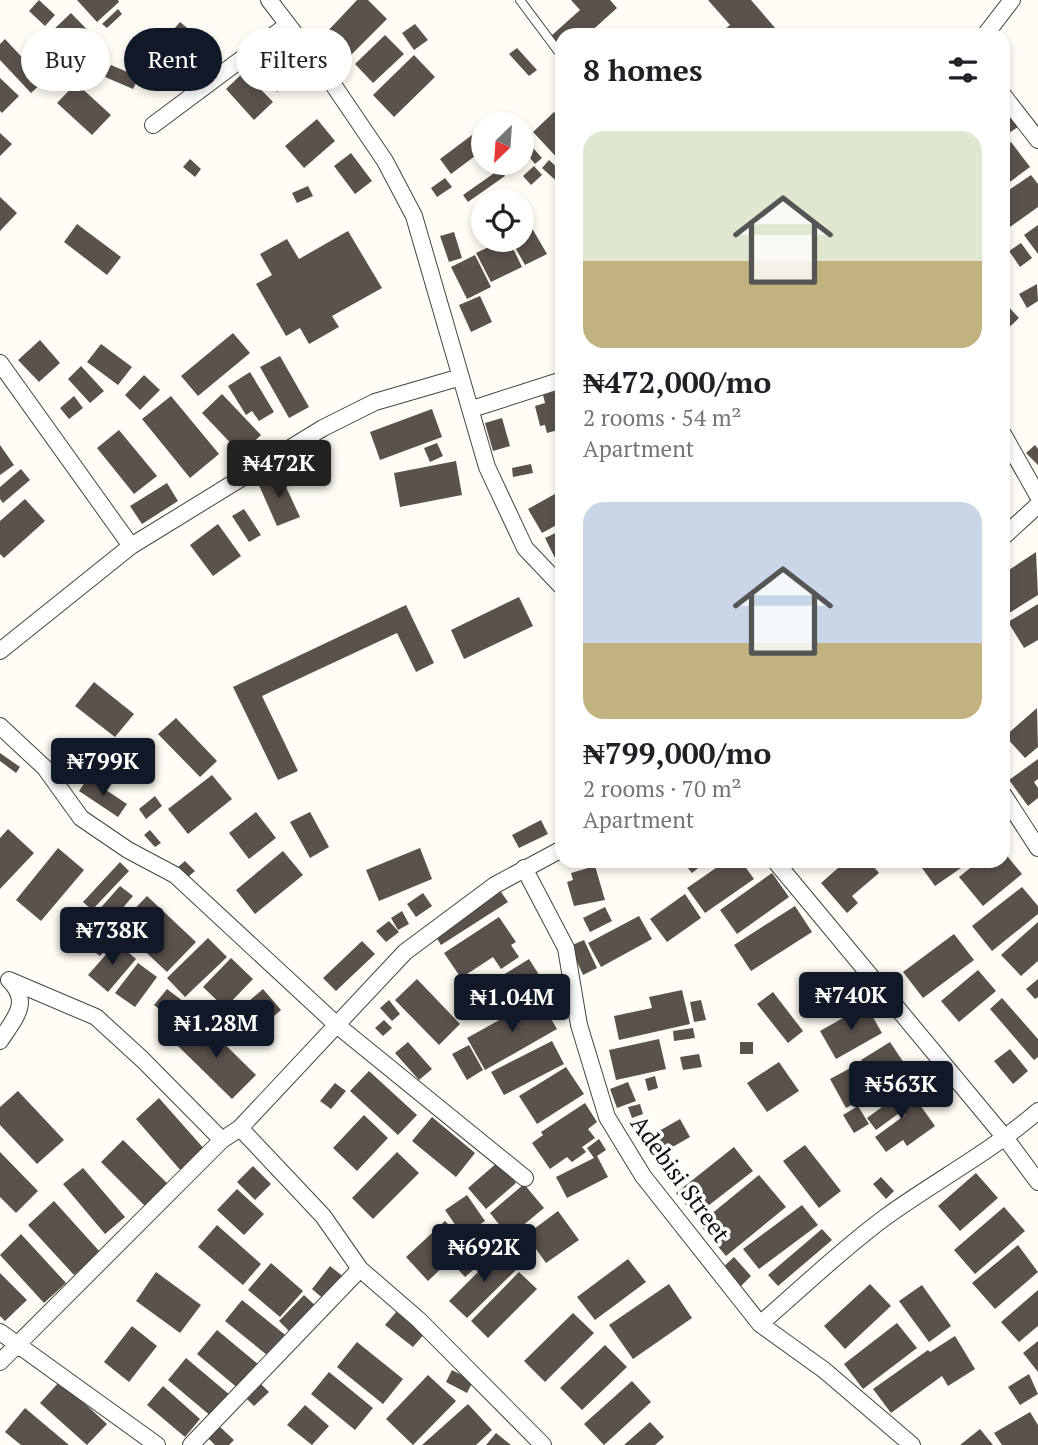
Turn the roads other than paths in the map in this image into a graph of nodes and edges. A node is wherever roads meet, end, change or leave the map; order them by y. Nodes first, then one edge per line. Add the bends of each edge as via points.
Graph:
1 (270, 0) edge
2 (520, 0) edge
3 (1013, 0) edge
4 (286, 26) junction
5 (991, 28) edge
6 (555, 47) edge
7 (1010, 104) edge
8 (153, 125) dead end
9 (1038, 139) edge
10 (1, 367) edge
11 (461, 377) junction
12 (555, 382) edge
13 (472, 409) junction
14 (1010, 446) edge
15 (1038, 496) edge
16 (1038, 505) edge
17 (1010, 531) edge
18 (131, 546) junction
19 (555, 580) edge
20 (0, 651) edge
21 (0, 726) edge
22 (1010, 805) edge
23 (1038, 848) edge
24 (555, 852) edge
25 (524, 868) junction
26 (781, 868) edge
27 (5, 978) edge
28 (338, 1026) junction
29 (0, 1041) edge
30 (1038, 1111) edge
31 (240, 1128) junction
32 (1006, 1139) junction
33 (222, 1140) junction
34 (525, 1178) dead end
35 (1038, 1182) edge
36 (360, 1269) junction
37 (760, 1324) junction
38 (0, 1332) edge
39 (18, 1342) junction
40 (0, 1362) edge
41 (157, 1445) edge
42 (191, 1445) edge
43 (543, 1445) edge
44 (912, 1445) edge

1 - 4 street
2 - 6 lane
3 - 5 street
4 - 8 street
4 - 11 street via 371,140 414,216
7 - 9 street
10 - 18 street
11 - 13 street
11 - 18 street via 375,402 323,428
12 - 13 street
13 - 19 street via 487,467 525,548
14 - 15 street
16 - 17 street
18 - 20 street
21 - 28 street via 45,768 81,818 175,875
22 - 23 street
24 - 25 street
25 - 28 street via 442,921 405,952
25 - 37 street, Adebisi Street via 566,948 579,1025 607,1117 643,1176
26 - 32 street
27 - 29 street via 20,990 21,1002
27 - 33 street via 96,1017
28 - 31 street
28 - 34 street
30 - 32 street
31 - 33 street
31 - 36 street via 323,1216
32 - 35 street
32 - 37 street via 885,1217
33 - 39 street
36 - 42 street
36 - 43 street via 419,1320
37 - 44 street, Adebisi Street via 824,1370
38 - 39 street
39 - 40 street
39 - 41 street

